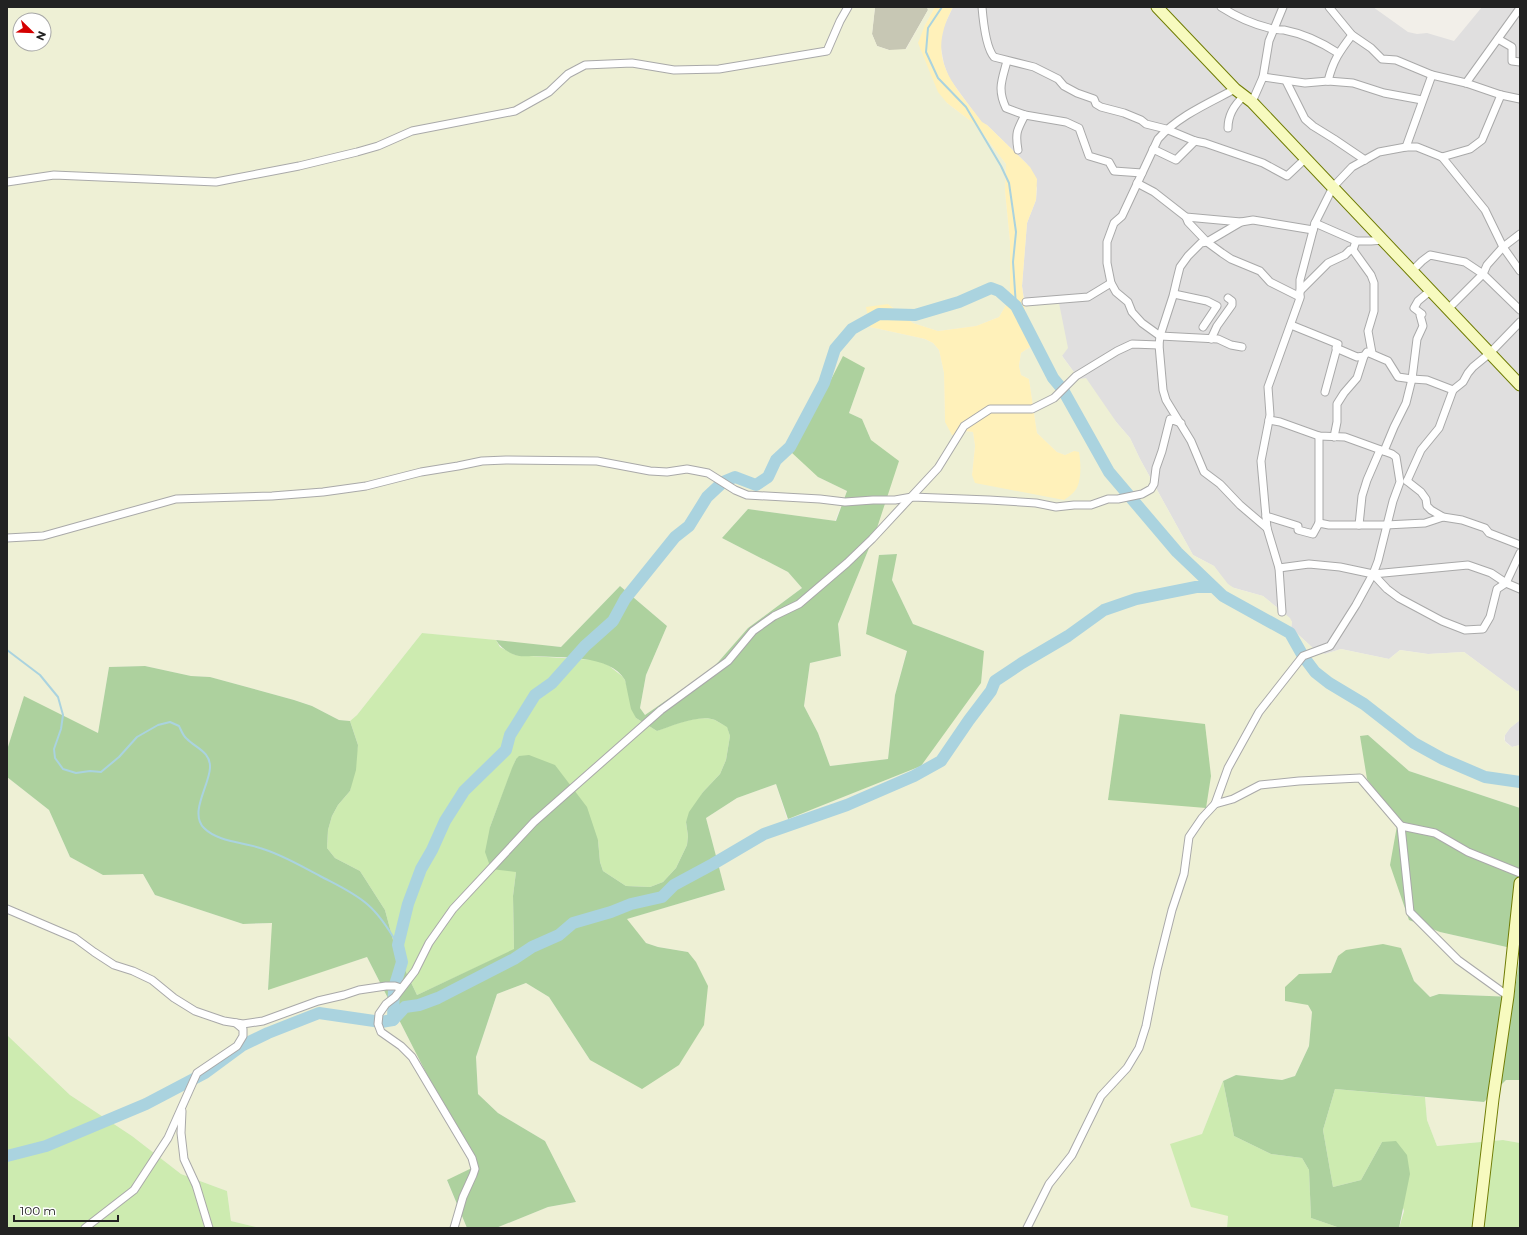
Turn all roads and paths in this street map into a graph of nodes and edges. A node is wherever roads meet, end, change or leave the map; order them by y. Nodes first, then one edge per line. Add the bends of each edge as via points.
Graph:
1 (848, 7) edge
2 (982, 7) edge
3 (1157, 7) edge
4 (1221, 7) edge
5 (1283, 7) edge
6 (1329, 7) edge
7 (1520, 8) edge
8 (1275, 29) junction
9 (1352, 36) junction
10 (1498, 39) junction
11 (1338, 54) junction
12 (1006, 61) junction
13 (1520, 62) edge
14 (1432, 75) junction
15 (1263, 77) junction
16 (1286, 81) junction
17 (1328, 81) junction
18 (1466, 83) junction
19 (1235, 89) junction
20 (1501, 95) junction
21 (1520, 98) edge
22 (1248, 99) junction
23 (1422, 100) junction
24 (1025, 115) junction
25 (1228, 128) dead end
26 (1166, 129) junction
27 (1195, 141) junction
28 (1406, 147) junction
29 (1018, 150) dead end
30 (1153, 150) junction
31 (1442, 157) junction
32 (1305, 160) junction
33 (1364, 160) junction
34 (1142, 173) junction
35 (7, 182) edge
36 (1137, 183) junction
37 (1333, 187) junction
38 (1186, 217) junction
39 (1241, 222) junction
40 (1314, 227) junction
41 (1520, 234) edge
42 (1356, 240) junction
43 (1383, 240) junction
44 (1207, 242) junction
45 (1503, 247) junction
46 (1353, 250) junction
47 (1412, 271) junction
48 (1520, 271) edge
49 (1483, 274) junction
50 (1111, 283) junction
51 (1430, 291) junction
52 (1174, 294) junction
53 (1300, 294) junction
54 (1228, 298) dead end
55 (1026, 302) dead end
56 (1448, 309) junction
57 (1520, 310) edge
58 (1520, 322) edge
59 (1291, 325) junction
60 (1203, 327) dead end
61 (1160, 336) junction
62 (1210, 339) junction
63 (1159, 345) junction
64 (1242, 347) dead end
65 (1336, 348) junction
66 (1368, 354) junction
67 (1490, 354) junction
68 (1412, 380) junction
69 (1520, 385) edge
70 (1453, 390) junction
71 (1325, 392) dead end
72 (1269, 420) junction
73 (1181, 423) junction
74 (1318, 436) junction
75 (1334, 437) junction
76 (1382, 450) junction
77 (1404, 482) junction
78 (912, 497) junction
79 (1266, 516) junction
80 (1443, 517) junction
81 (1319, 523) junction
82 (1359, 525) junction
83 (1386, 525) junction
84 (1267, 528) junction
85 (7, 538) edge
86 (1520, 545) edge
87 (1520, 553) edge
88 (1279, 568) junction
89 (1373, 574) junction
90 (1506, 583) junction
91 (1520, 589) edge
92 (1282, 612) dead end
93 (1215, 804) junction
94 (1401, 826) junction
95 (1520, 873) edge
96 (1520, 883) edge
97 (7, 909) edge
98 (401, 988) junction
99 (1508, 996) junction
100 (236, 1023) junction
101 (182, 1108) junction
102 (85, 1228) edge
103 (209, 1228) edge
104 (454, 1228) edge
105 (1027, 1228) edge
106 (1478, 1228) edge

1 - 35 street via 827,51 719,69 674,70 632,63 585,66 568,74 549,92 515,111 412,131 378,146 299,166 216,182 54,175
2 - 12 street via 991,54
3 - 19 street
4 - 8 street
5 - 8 street
6 - 9 street
7 - 10 street
8 - 11 street via 1313,38
8 - 15 street via 1269,41
9 - 11 street
9 - 14 street via 1371,48 1382,59 1396,60
10 - 13 street via 1512,47 1512,61
10 - 18 street
11 - 17 street
12 - 24 street via 1001,97 1006,108
12 - 26 street via 1034,67 1058,79 1064,86 1077,93 1094,99 1101,107
14 - 18 street
14 - 23 street
15 - 16 street
15 - 22 street
16 - 17 street
16 - 33 street via 1305,118
17 - 23 street via 1353,83 1384,93
18 - 20 street
19 - 22 street
19 - 26 street
20 - 21 street
20 - 31 street via 1482,140 1470,149
22 - 25 street via 1237,102 1228,121
22 - 32 street
23 - 28 street
24 - 29 street via 1018,128
24 - 34 street via 1066,122 1078,128 1089,156 1109,162 1114,171
26 - 27 street
26 - 30 street
27 - 30 street via 1176,160
27 - 32 street via 1263,163 1287,176
28 - 31 street via 1417,147
28 - 33 street via 1379,152
30 - 34 street
31 - 45 street via 1486,210
32 - 37 street
33 - 37 street
34 - 36 street
36 - 38 street via 1154,192
36 - 50 street via 1107,242 1107,264
37 - 40 street
37 - 43 street
38 - 39 street
38 - 44 street
39 - 40 street via 1253,220
39 - 44 street
40 - 42 street
40 - 53 street via 1300,280
41 - 45 street
42 - 43 street
42 - 46 street
43 - 47 street
44 - 52 street via 1201,243 1180,267
44 - 53 street via 1231,258 1260,271 1270,282
45 - 48 street
45 - 49 street via 1487,265
46 - 53 street via 1328,262
46 - 66 street via 1371,275 1374,284 1374,311 1368,331
47 - 49 street via 1430,255 1465,262
47 - 51 street
49 - 56 street
49 - 57 street
50 - 55 street via 1088,297
50 - 61 street via 1142,323
51 - 56 street
51 - 68 street via 1414,308 1422,314 1420,315 1423,326 1417,339
52 - 60 street via 1207,301 1216,306
52 - 61 street
53 - 59 street
54 - 62 street via 1232,305
56 - 67 street
58 - 67 street
59 - 65 street via 1338,344
59 - 72 street via 1268,387
61 - 62 street
61 - 63 street
62 - 64 street
63 - 73 street via 1163,390 1166,400
63 - 78 street via 1132,344 1117,351 1076,376 1054,398 1032,409 990,409 964,426 938,468
65 - 66 street via 1357,357
65 - 71 street
66 - 68 street via 1388,361 1398,377
66 - 75 street via 1357,378 1337,404
67 - 69 street
67 - 70 street via 1473,367 1463,382
68 - 70 street via 1427,380
68 - 76 street via 1406,403
70 - 77 street via 1439,428 1421,450
72 - 74 street
72 - 79 street via 1261,461
73 - 78 street via 1170,419 1154,484 1142,494 1108,499 1091,505 1056,507 1036,503
73 - 84 street via 1204,472
74 - 75 street
74 - 81 street
75 - 76 street via 1345,437
76 - 77 street via 1396,457
76 - 82 street via 1362,496
77 - 80 street via 1421,492 1427,506
77 - 83 street via 1393,501
78 - 85 street via 845,502 746,495 708,473 687,469 650,471 597,461 482,461 421,472 366,486 323,492 176,499 43,536
78 - 98 street via 841,568 799,604 774,616 753,631 728,661 661,710 534,822 453,909 429,943 415,971
79 - 81 street via 1298,526 1298,530 1313,534
79 - 84 street
80 - 83 street via 1424,523
80 - 86 street via 1485,528 1489,533
81 - 82 street
82 - 83 street
83 - 89 street
84 - 88 street
87 - 90 street
88 - 89 street via 1309,564
88 - 92 street
89 - 90 street via 1468,565 1491,573
89 - 90 street via 1399,598 1465,630 1483,628 1490,616 1498,589
89 - 93 street via 1330,646 1303,656 1259,712 1228,768
90 - 91 street
93 - 94 street via 1233,799 1260,785 1360,778
93 - 105 street via 1189,837 1184,874 1172,910 1139,1048 1126,1068 1101,1096 1072,1155 1049,1184
94 - 95 street via 1435,833 1468,852
94 - 99 street via 1410,912 1458,960
96 - 99 street
97 - 100 street via 75,938 114,965 152,980 195,1011
98 - 100 street via 386,986 359,990 318,1001 263,1021
98 - 104 street via 378,1014 381,1032 412,1057 472,1158 475,1169
99 - 106 street
100 - 101 street via 243,1029 243,1036 236,1046 197,1073
101 - 102 street via 168,1138 134,1190
101 - 103 street via 184,1158 196,1185

